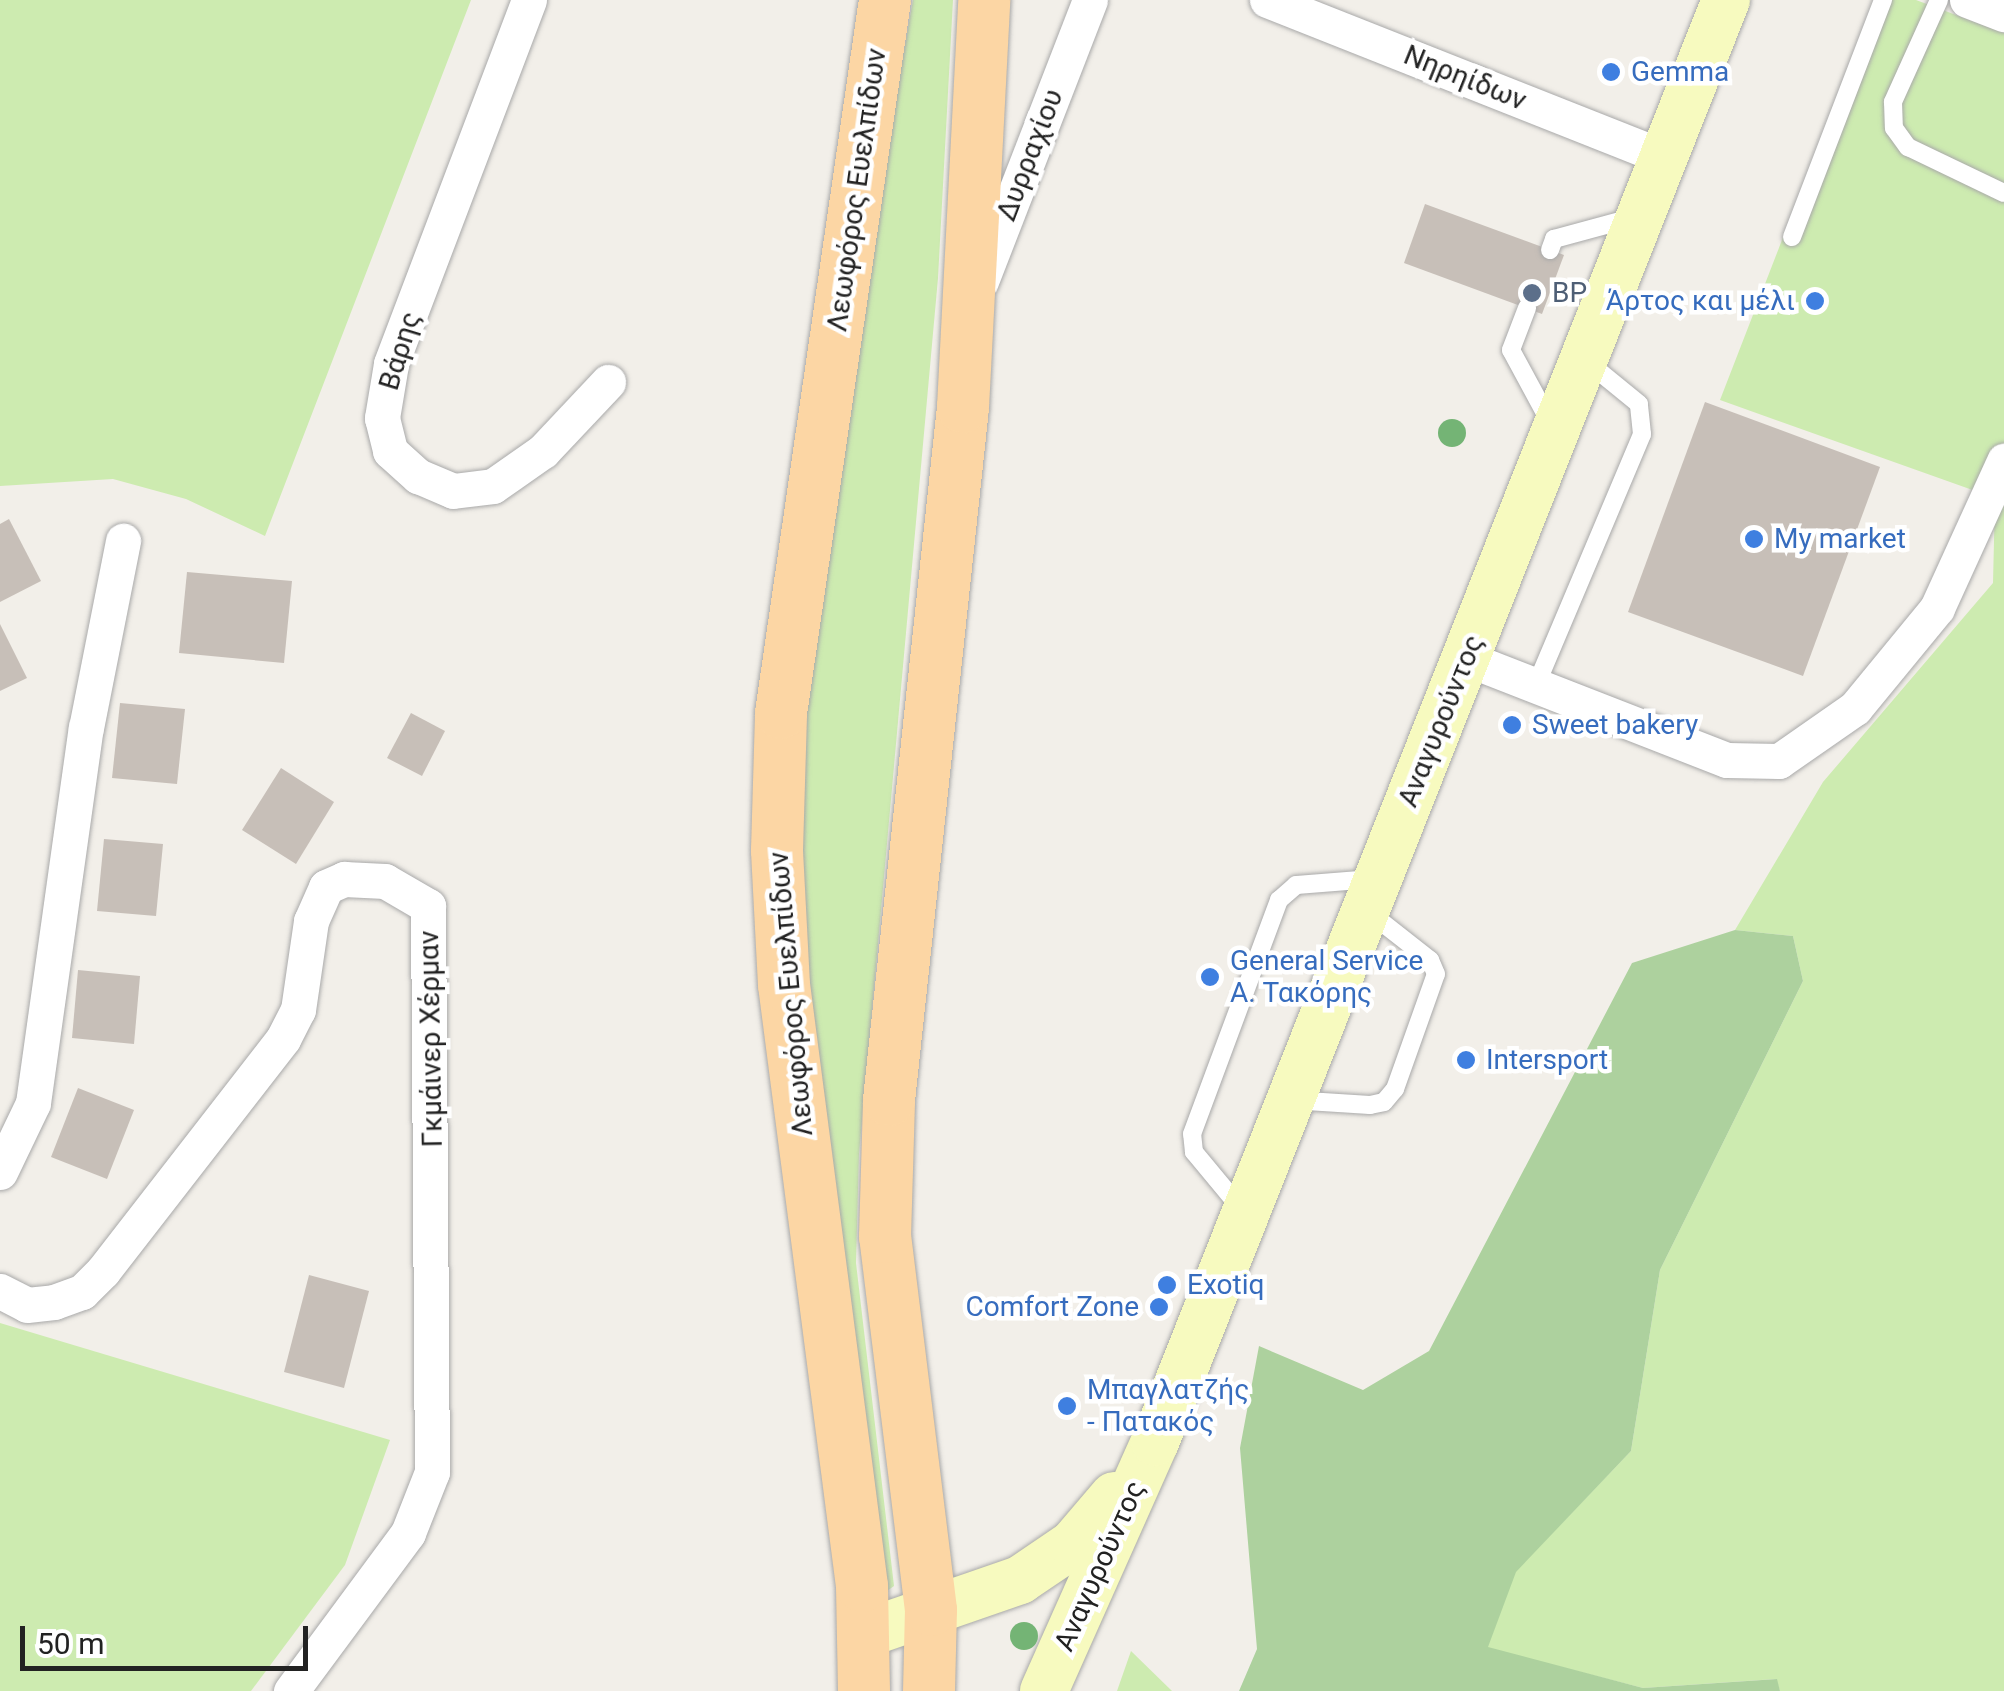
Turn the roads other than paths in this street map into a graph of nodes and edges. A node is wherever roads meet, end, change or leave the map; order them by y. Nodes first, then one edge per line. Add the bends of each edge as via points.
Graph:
1 (529, 0) edge
2 (885, 0) edge
3 (984, 0) edge
4 (1090, 0) edge
5 (1267, 0) edge
6 (1726, 0) edge
7 (1883, 0) edge
8 (1939, 0) edge
9 (1968, 0) edge
10 (2004, 14) edge
11 (1664, 157) junction
12 (2004, 193) edge
13 (1640, 216) junction
14 (1792, 237) dead end
15 (1550, 250) dead end
16 (1527, 308) dead end
17 (970, 310) junction
18 (1584, 359) junction
19 (608, 382) dead end
20 (1555, 431) junction
21 (2004, 461) edge
22 (122, 541) dead end
23 (1466, 658) junction
24 (1537, 682) junction
25 (1372, 894) junction
26 (1291, 1100) junction
27 (0, 1172) edge
28 (1246, 1213) junction
29 (0, 1291) edge
30 (1155, 1442) junction
31 (930, 1610) junction
32 (867, 1632) junction
33 (290, 1691) edge
34 (864, 1691) edge
35 (929, 1691) edge
36 (1044, 1691) edge

1 - 19 street, Βάρης via 392,364 382,418 390,451 418,476 453,491 493,486 543,452
2 - 32 main road, Λεωφόρος Ευελπίδων via 782,713 777,850 784,985
3 - 17 main road
4 - 17 street, Δυρραχίου
5 - 11 street, Νηρηίδων
6 - 11 main road, Αναγυρούντος
7 - 14 lane
8 - 12 lane via 1894,102 1894,128 1908,147
9 - 10 street
11 - 13 main road, Αναγυρούντος
13 - 15 lane via 1554,239
13 - 18 main road, Αναγυρούντος
16 - 20 lane via 1511,350
17 - 31 main road via 888,1139 886,1237
18 - 20 main road, Αναγυρούντος
18 - 24 lane via 1639,404 1642,434
20 - 23 main road, Αναγυρούντος
21 - 24 street via 1937,608 1854,708 1779,761 1726,760
22 - 27 street via 86,728 33,1103
23 - 24 street
23 - 25 main road, Αναγυρούντος
25 - 26 main road, Αναγυρούντος
25 - 26 lane via 1436,974 1395,1089 1384,1102 1370,1105
25 - 28 lane via 1312,882 1280,900 1192,1134 1194,1152
26 - 28 main road, Αναγυρούντος
28 - 30 main road, Αναγυρούντος
29 - 33 street, Γκμάινερ Χέρμαν via 27,1305 54,1302 82,1292 103,1271 283,1039 298,1010 310,921 326,887 344,879 385,881 428,906 432,1472 408,1532
30 - 31 main road, Αναγυρούντος via 1095,1522 1047,1564
30 - 36 main road, Αναγυρούντος
31 - 32 main road, Αναγυρούντος
31 - 35 main road
32 - 34 main road, Λεωφόρος Ευελπίδων

